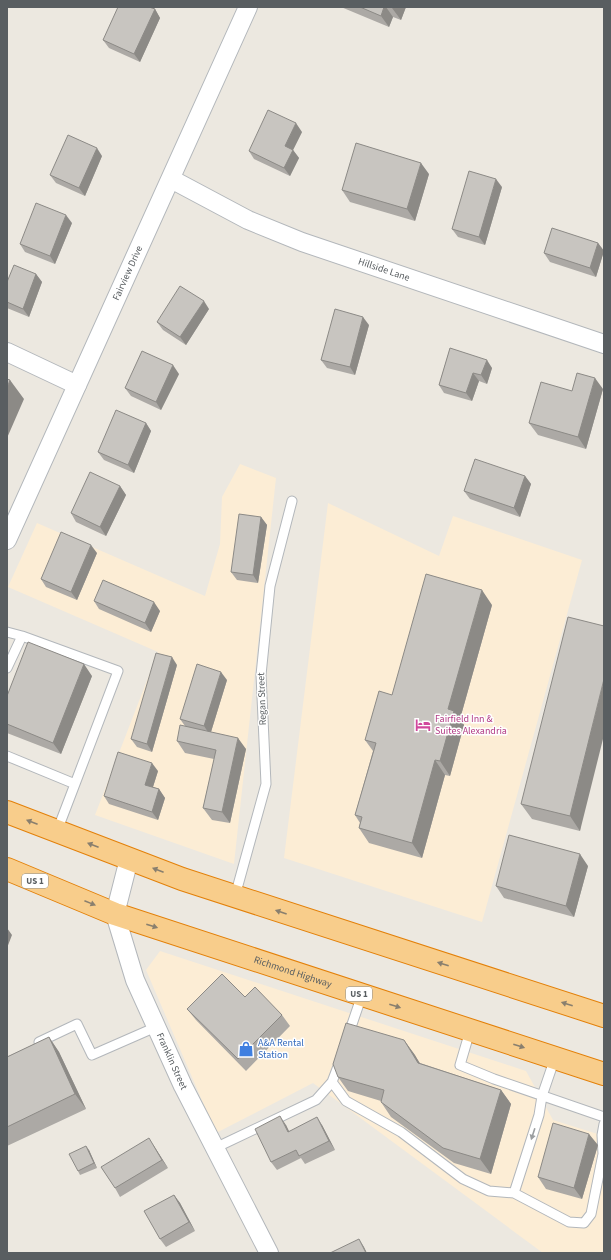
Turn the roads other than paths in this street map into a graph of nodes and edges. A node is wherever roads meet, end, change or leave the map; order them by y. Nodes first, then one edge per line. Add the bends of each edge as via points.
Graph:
1 (248, 7) edge
2 (171, 180) junction
3 (604, 344) edge
4 (7, 352) edge
5 (77, 385) junction
6 (292, 501) dead end
7 (7, 540) edge
8 (7, 632) edge
9 (22, 636) junction
10 (7, 668) edge
11 (7, 756) edge
12 (75, 784) junction
13 (7, 812) edge
14 (57, 832) junction
15 (129, 859) junction
16 (7, 869) edge
17 (235, 896) junction
18 (115, 914) junction
19 (362, 995) junction
20 (604, 1016) edge
21 (156, 1027) junction
22 (470, 1030) junction
23 (28, 1048) edge
24 (555, 1058) junction
25 (604, 1074) edge
26 (332, 1082) junction
27 (542, 1096) junction
28 (604, 1117) edge
29 (604, 1124) edge
30 (215, 1148) junction
31 (514, 1194) junction
32 (269, 1253) edge

1 - 2 street, Fairview Drive
2 - 3 street, Hillside Lane via 248,220 302,242
2 - 5 street, Fairview Drive
4 - 5 street
5 - 7 street, Fairview Drive
6 - 17 lane, Regan Street via 270,586 261,675 266,784
8 - 9 lane
9 - 10 lane
9 - 12 lane via 118,671
11 - 12 lane
12 - 14 lane
14 -> 13 highway
15 -> 14 highway
17 -> 15 highway
15 - 18 street
16 -> 18 highway, Richmond Highway / US 1
20 -> 17 highway
18 -> 19 highway, Richmond Highway / US 1
18 - 21 street, Franklin Street via 135,980
19 -> 22 highway, Richmond Highway / US 1
19 - 26 lane
21 - 23 lane via 92,1055 77,1024
21 - 30 street, Franklin Street
22 -> 24 highway, Richmond Highway / US 1
22 - 27 lane via 460,1065
24 - 25 highway, Richmond Highway / US 1
24 - 27 lane
26 - 30 lane via 316,1100
26 - 31 lane via 346,1101 400,1132 463,1178 489,1191
27 - 28 lane
27 -> 31 lane via 539,1115
29 - 31 lane via 603,1154 591,1214 584,1223 569,1222
30 - 32 street, Franklin Street

